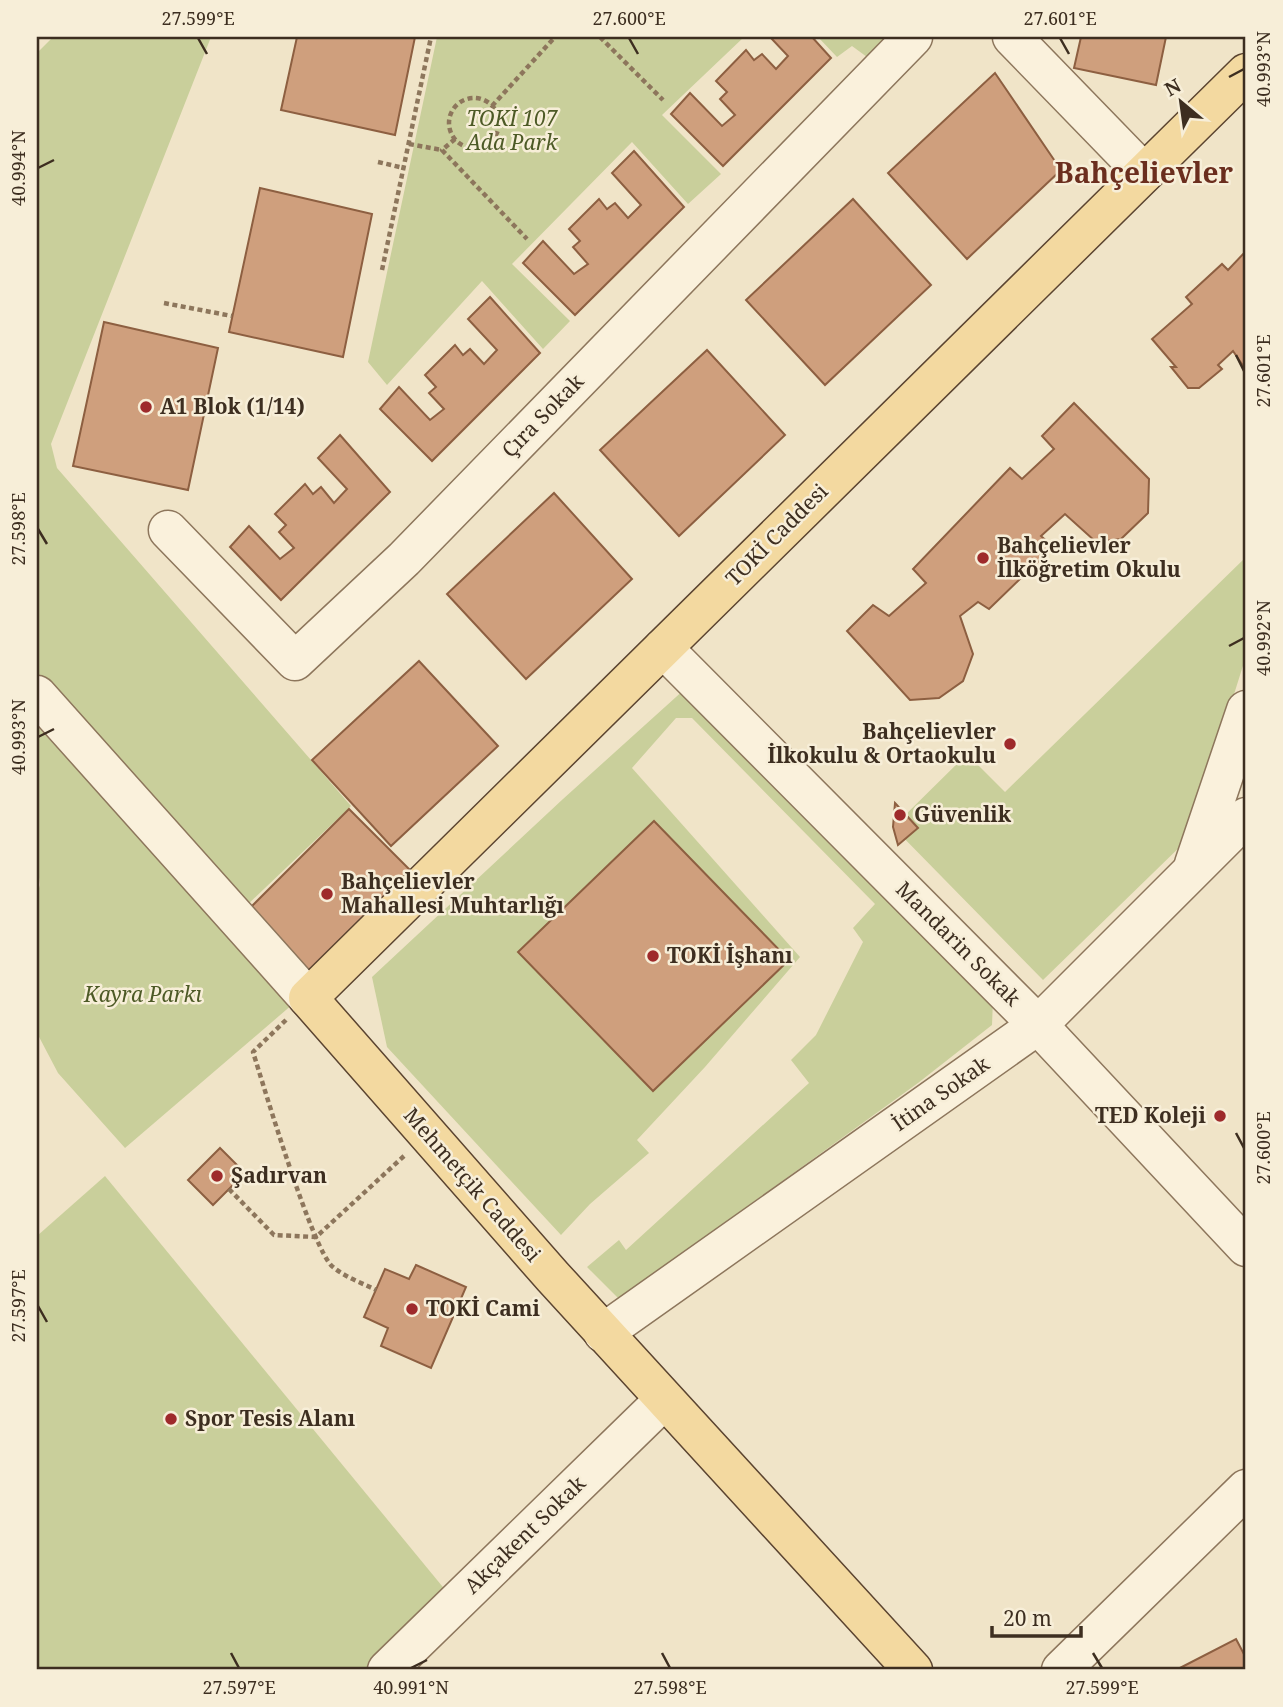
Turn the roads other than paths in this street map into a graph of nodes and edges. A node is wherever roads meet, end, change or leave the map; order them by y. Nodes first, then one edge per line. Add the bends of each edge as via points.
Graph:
1 (913, 37) edge
2 (1015, 38) edge
3 (1246, 73) edge
4 (1144, 173) junction
5 (168, 530) dead end
6 (663, 648) junction
7 (37, 695) edge
8 (1246, 710) edge
9 (1246, 817) edge
10 (1191, 872) junction
11 (308, 998) junction
12 (1038, 1025) junction
13 (1246, 1247) edge
14 (603, 1333) junction
15 (664, 1399) junction
16 (1246, 1489) edge
17 (387, 1670) edge
18 (913, 1670) edge
19 (1061, 1670) edge

1 - 5 street, Çıra Sokak via 404,559 295,661
2 - 4 street
3 - 4 main road, TOKİ Caddesi
4 - 6 main road, TOKİ Caddesi
6 - 11 main road, TOKİ Caddesi
6 - 12 street, Mandarin Sokak
7 - 11 street, Mehmetçik Caddesi
8 - 10 street
9 - 10 street, İtina Sokak
10 - 12 street, İtina Sokak
11 - 14 main road, Mehmetçik Caddesi
12 - 13 street, Mandarin Sokak
12 - 14 street, İtina Sokak
14 - 15 main road, Mehmetçik Caddesi
15 - 17 street, Akçakent Sokak
15 - 18 main road, Mehmetçik Caddesi
16 - 19 street

